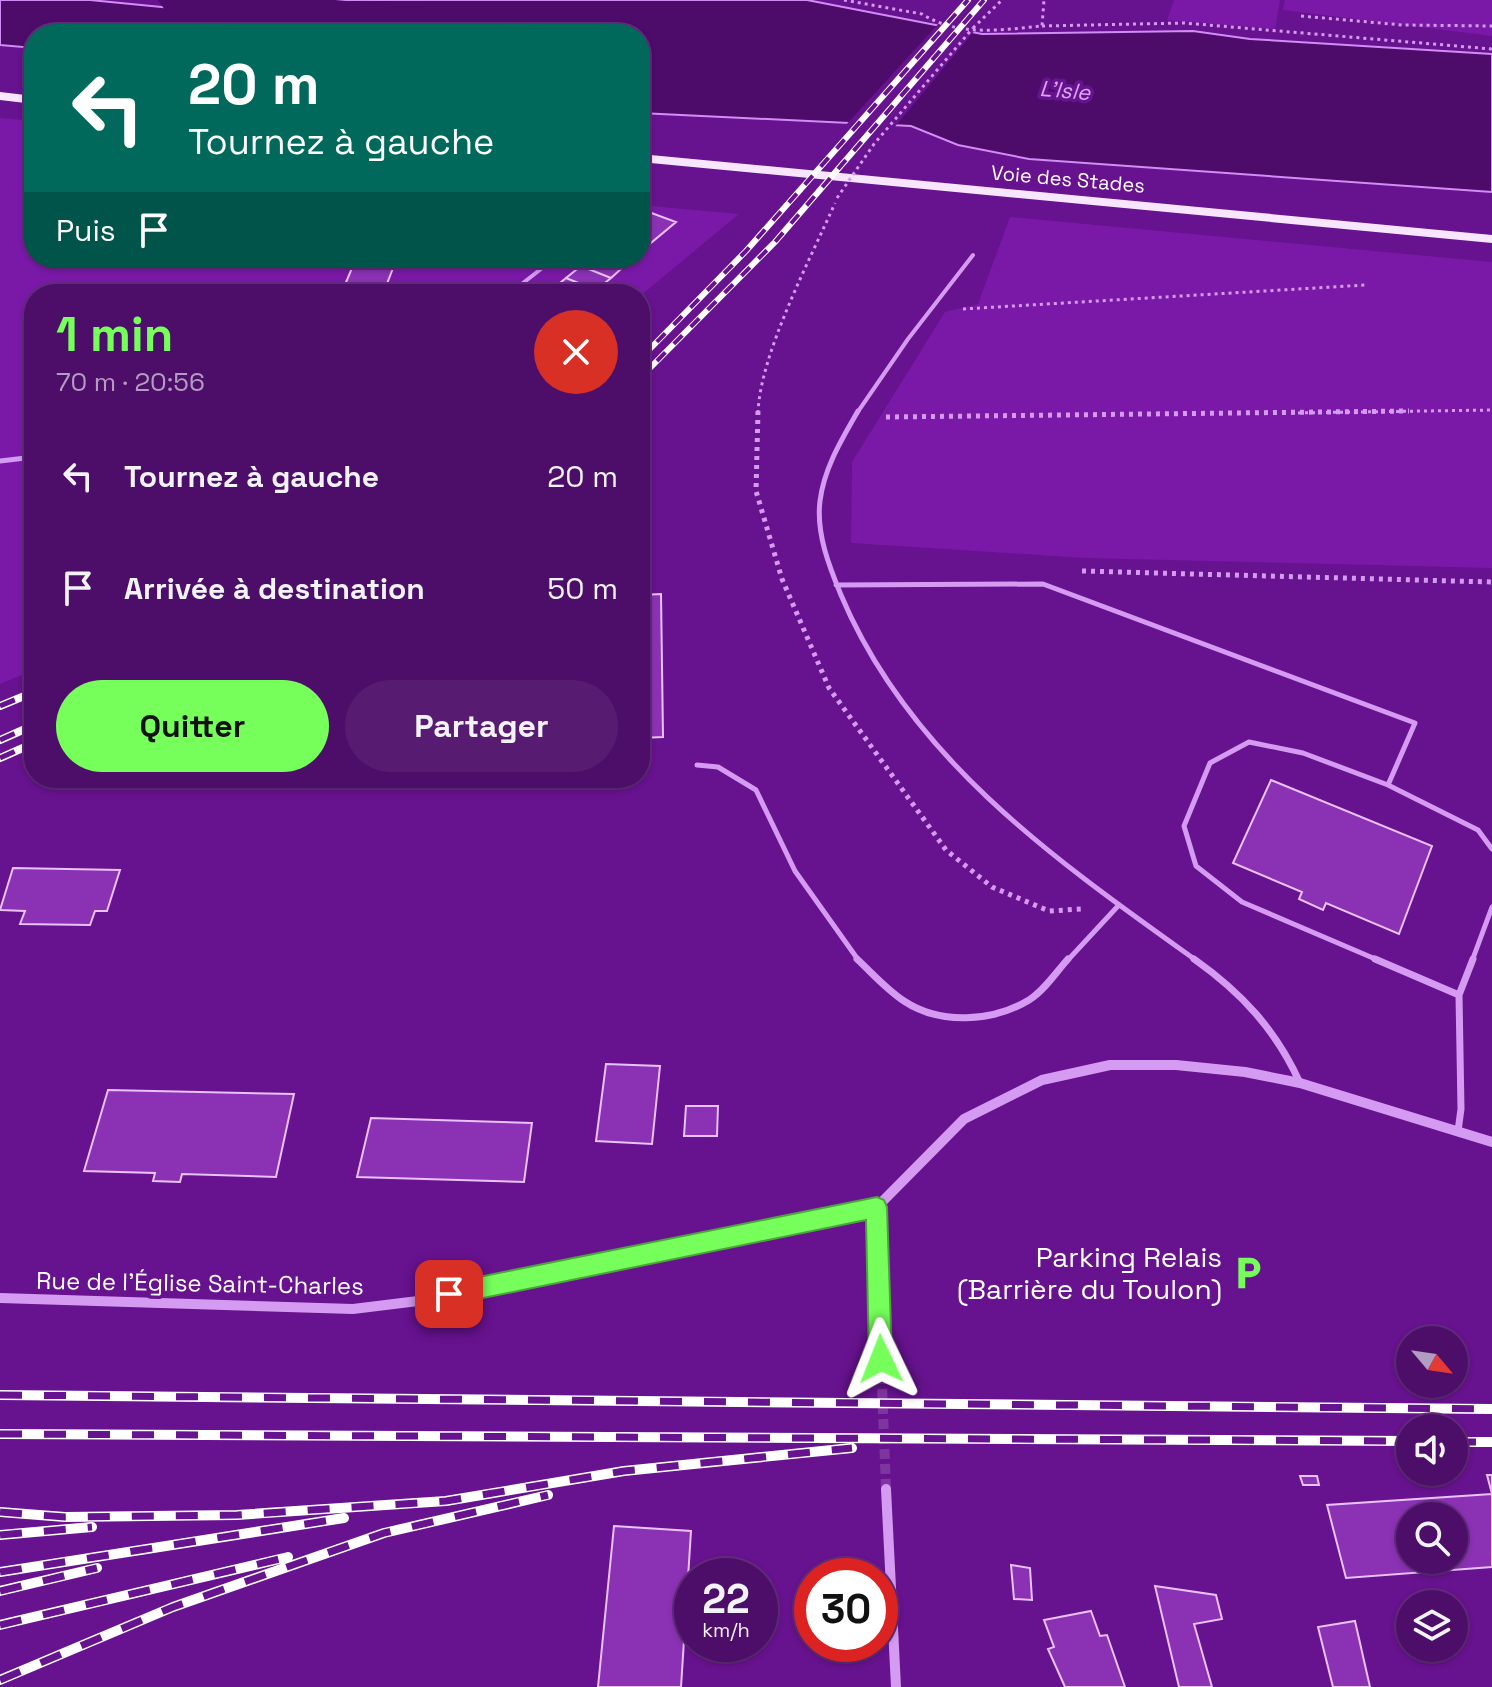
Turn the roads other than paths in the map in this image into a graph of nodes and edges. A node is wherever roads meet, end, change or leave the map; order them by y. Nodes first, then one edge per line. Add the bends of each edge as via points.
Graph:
1 (0, 96) edge
2 (24, 99) edge
3 (650, 159) edge
4 (1492, 239) edge
5 (973, 255) dead end
6 (542, 268) edge
7 (522, 284) edge
8 (24, 458) edge
9 (0, 461) edge
10 (836, 585) junction
11 (697, 765) dead end
12 (1388, 785) junction
13 (1492, 849) edge
14 (1118, 906) junction
15 (1492, 907) edge
16 (1459, 995) junction
17 (1300, 1083) junction
18 (1458, 1131) junction
19 (1492, 1142) edge
20 (877, 1207) junction
21 (0, 1298) edge
22 (881, 1359) tunnel mouth
23 (886, 1489) tunnel mouth
24 (896, 1687) edge

1 - 2 main road
3 - 4 main road, Voie des Stades
5 - 10 lane via 927,312 832,459 820,499 822,544
6 - 7 lane
8 - 9 lane
10 - 12 lane via 1043,584 1415,723
10 - 14 lane via 877,671 941,750 1028,837
11 - 14 lane via 718,767 756,790 795,871 856,958 904,1001 929,1013 989,1016 1031,999
12 - 13 lane via 1478,830
12 - 16 lane via 1303,753 1249,742 1210,763 1184,826 1196,866 1242,902
14 - 17 lane via 1182,947 1261,1016
15 - 16 lane
16 - 18 lane
17 - 18 street
17 - 20 street via 1176,1065 1110,1065 1042,1080 964,1119
18 - 19 street
20 - 21 street, Rue de l'Église Saint-Charles via 418,1301 353,1309
20 - 22 street
23 - 24 street

